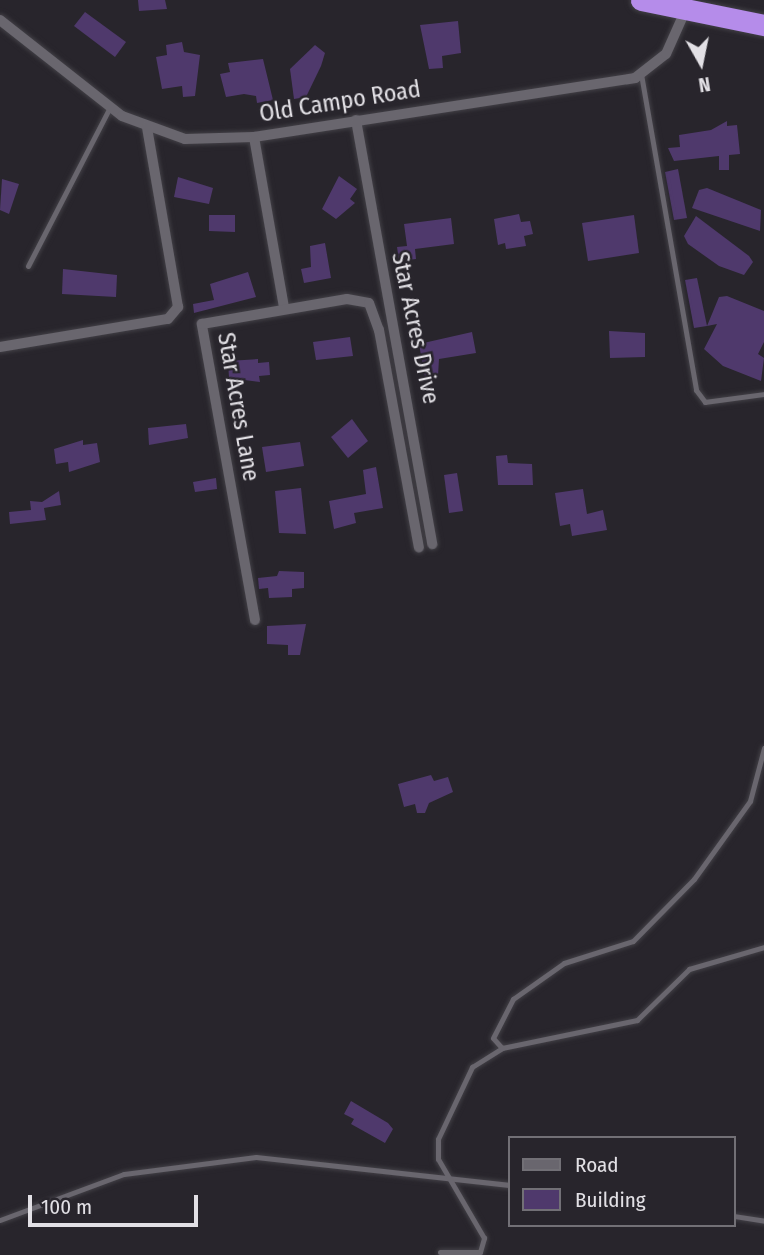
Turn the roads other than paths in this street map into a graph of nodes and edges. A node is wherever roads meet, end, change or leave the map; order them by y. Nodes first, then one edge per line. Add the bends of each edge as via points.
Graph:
1 (641, 0) edge
2 (686, 9) junction
3 (0, 20) edge
4 (764, 25) edge
5 (641, 73) junction
6 (110, 107) junction
7 (356, 120) junction
8 (147, 128) junction
9 (254, 137) junction
10 (28, 266) dead end
11 (284, 308) junction
12 (0, 348) edge
13 (764, 394) edge
14 (432, 544) dead end
15 (419, 547) dead end
16 (255, 620) dead end
17 (764, 748) edge
18 (764, 947) edge
19 (502, 1048) junction
20 (449, 1182) junction
21 (508, 1185) edge
22 (736, 1216) edge
23 (0, 1220) edge
24 (764, 1221) edge
25 (440, 1252) dead end

1 - 2 highway
2 - 4 highway
2 - 5 street via 666,54
3 - 6 street, Old Campo Road
5 - 7 street, Old Campo Road
5 - 13 lane via 696,390 705,402
6 - 8 street, Old Campo Road
6 - 10 lane
7 - 9 street, Old Campo Road
7 - 14 street, Star Acres Drive
8 - 9 street, Old Campo Road via 185,139
8 - 12 street via 178,307 168,319
9 - 11 street
11 - 15 street, Star Acres Lane via 362,299 376,314
11 - 16 street, Star Acres Lane via 202,324
17 - 19 lane via 750,802 695,879 632,941 564,962 513,999 494,1038
18 - 19 lane via 689,969 637,1020
19 - 20 lane via 472,1067 438,1139 438,1159
20 - 21 lane
20 - 23 lane via 256,1157 200,1161 124,1174
20 - 25 lane via 484,1238 480,1252
22 - 24 lane

